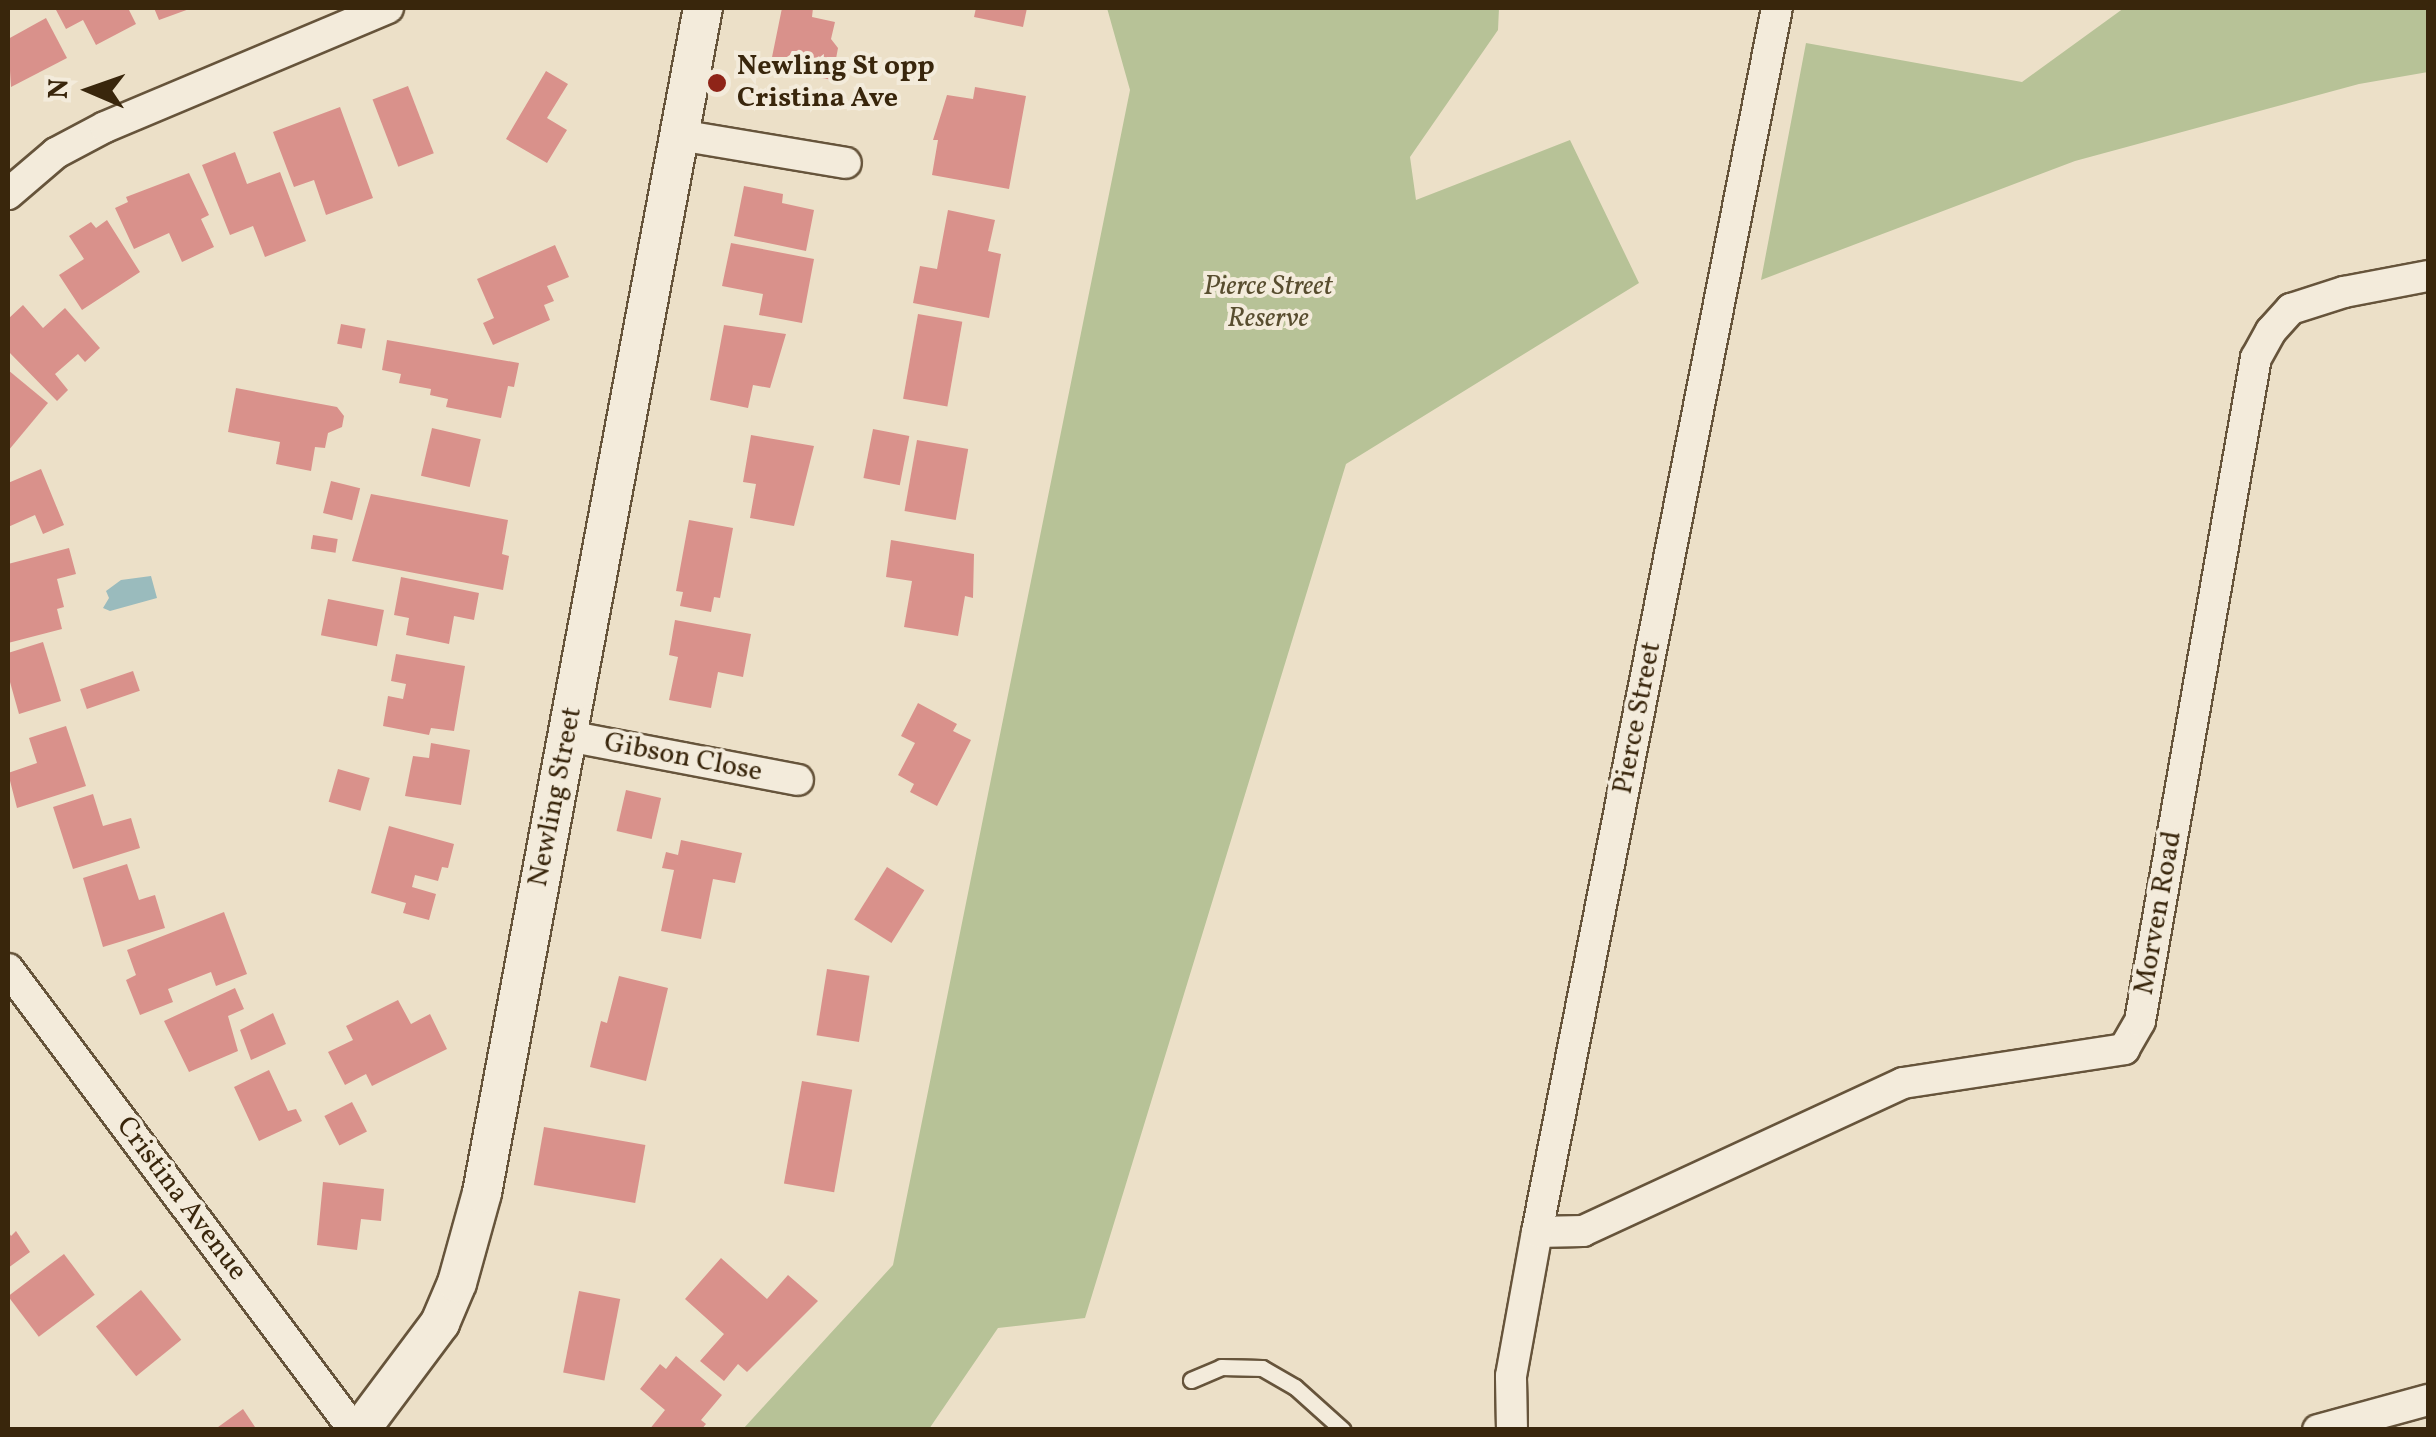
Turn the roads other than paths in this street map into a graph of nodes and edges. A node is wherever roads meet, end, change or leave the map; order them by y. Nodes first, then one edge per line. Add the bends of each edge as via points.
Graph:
1 (388, 8) edge
2 (704, 8) edge
3 (1777, 8) edge
4 (679, 135) junction
5 (846, 164) dead end
6 (8, 194) edge
7 (2428, 276) edge
8 (568, 736) junction
9 (798, 780) dead end
10 (8, 969) edge
11 (1537, 1232) junction
12 (1191, 1380) dead end
13 (2428, 1400) edge
14 (357, 1430) edge
15 (1343, 1430) edge
16 (1512, 1430) edge
17 (2318, 1430) edge

1 - 6 street via 106,127 56,153
2 - 4 street, Newling Street
3 - 11 street, Pierce Street
4 - 5 street
4 - 8 street, Newling Street
7 - 11 street, Morven Road via 2291,309 2256,358 2140,1020 2124,1048 1904,1083 1583,1231
8 - 9 street, Gibson Close
8 - 14 street, Newling Street via 470,1239 440,1324
10 - 14 street, Cristina Avenue
11 - 16 street, Pierce Street via 1511,1376
12 - 15 lane via 1221,1367 1262,1368
13 - 17 street

